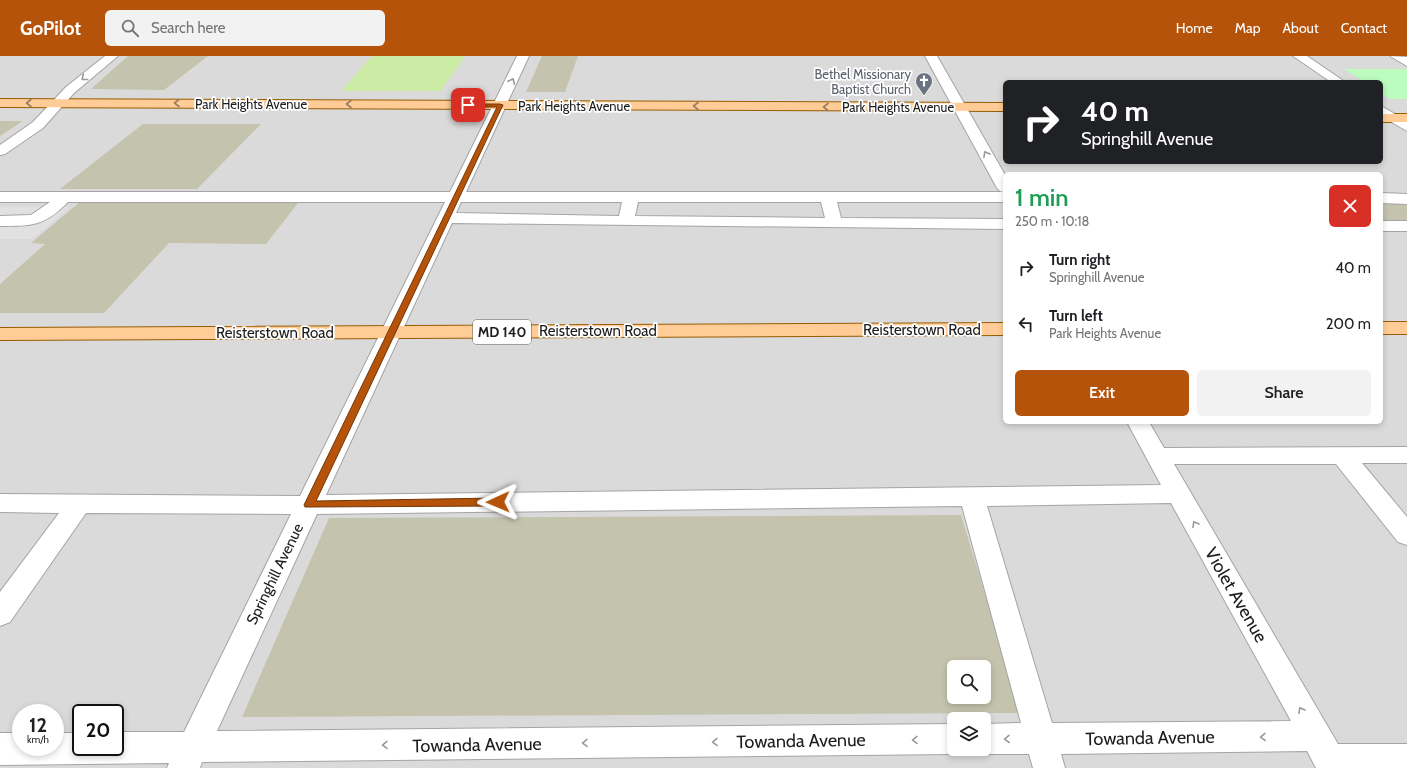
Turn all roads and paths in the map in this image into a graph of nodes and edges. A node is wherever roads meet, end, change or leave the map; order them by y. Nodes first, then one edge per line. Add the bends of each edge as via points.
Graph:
1 (112, 56) edge
2 (523, 56) edge
3 (931, 56) edge
4 (1299, 56) edge
5 (1396, 56) edge
6 (1407, 62) edge
7 (1336, 80) edge
8 (0, 102) edge
9 (1003, 107) edge
10 (54, 108) junction
11 (1383, 109) edge
12 (1407, 109) edge
13 (498, 110) junction
14 (0, 112) edge
15 (963, 112) junction
16 (1003, 117) edge
17 (1387, 118) edge
18 (1407, 118) edge
19 (1407, 127) edge
20 (0, 152) edge
21 (1003, 184) edge
22 (457, 196) junction
23 (0, 197) edge
24 (631, 197) junction
25 (828, 197) junction
26 (1003, 197) edge
27 (64, 198) junction
28 (1383, 198) edge
29 (1407, 198) edge
30 (446, 218) junction
31 (0, 221) edge
32 (626, 221) junction
33 (834, 223) junction
34 (1003, 224) edge
35 (1383, 226) edge
36 (1407, 226) edge
37 (1003, 330) edge
38 (392, 332) junction
39 (0, 334) edge
40 (1139, 424) edge
41 (1342, 455) junction
42 (1407, 455) edge
43 (1158, 456) junction
44 (1178, 494) junction
45 (972, 496) junction
46 (0, 503) edge
47 (80, 503) junction
48 (309, 505) junction
49 (1407, 535) edge
50 (0, 614) edge
51 (991, 739) edge
52 (1040, 739) junction
53 (947, 740) edge
54 (0, 749) edge
55 (1327, 755) edge
56 (187, 758) edge
57 (1407, 760) edge
58 (1049, 768) edge

1 -> 10 street via 70,90
13 -> 2 street, Springhill Avenue
3 - 15 street
4 - 7 street
5 - 6 street
10 -> 8 main road, Park Heights Avenue
9 - 15 main road, Park Heights Avenue
10 - 13 main road, Park Heights Avenue
10 - 14 main road, Park Heights Avenue
10 - 20 street via 38,125
11 - 12 main road
13 - 15 main road, Park Heights Avenue
13 - 22 street, Springhill Avenue
15 - 16 main road, Park Heights Avenue
21 -> 15 street
17 - 18 main road
17 - 19 street
22 - 24 street
22 - 27 street
22 - 30 street, Springhill Avenue
23 - 27 street
24 - 25 street
24 - 32 street
25 - 26 street
25 - 33 street
27 - 31 street via 39,219
28 - 29 street
30 - 32 street
30 - 38 street, Springhill Avenue
32 - 33 street
33 - 34 street
35 - 36 street
37 - 38 main road, Reisterstown Road / MD 140
38 - 39 main road, Reisterstown Road / MD 140
38 - 48 street, Springhill Avenue
40 - 43 street, Violet Avenue
41 - 42 street
41 - 43 street
41 - 49 street
43 - 44 street, Violet Avenue
44 - 45 street
55 -> 44 street, Violet Avenue
45 - 48 street
45 - 52 street
46 - 47 street
47 - 48 street
47 - 50 street
48 - 56 street, Springhill Avenue
52 -> 51 street, Towanda Avenue
55 -> 52 street, Towanda Avenue
52 - 58 street
53 -> 56 street, Towanda Avenue
54 - 56 street, Towanda Avenue
55 - 57 street, Towanda Avenue

